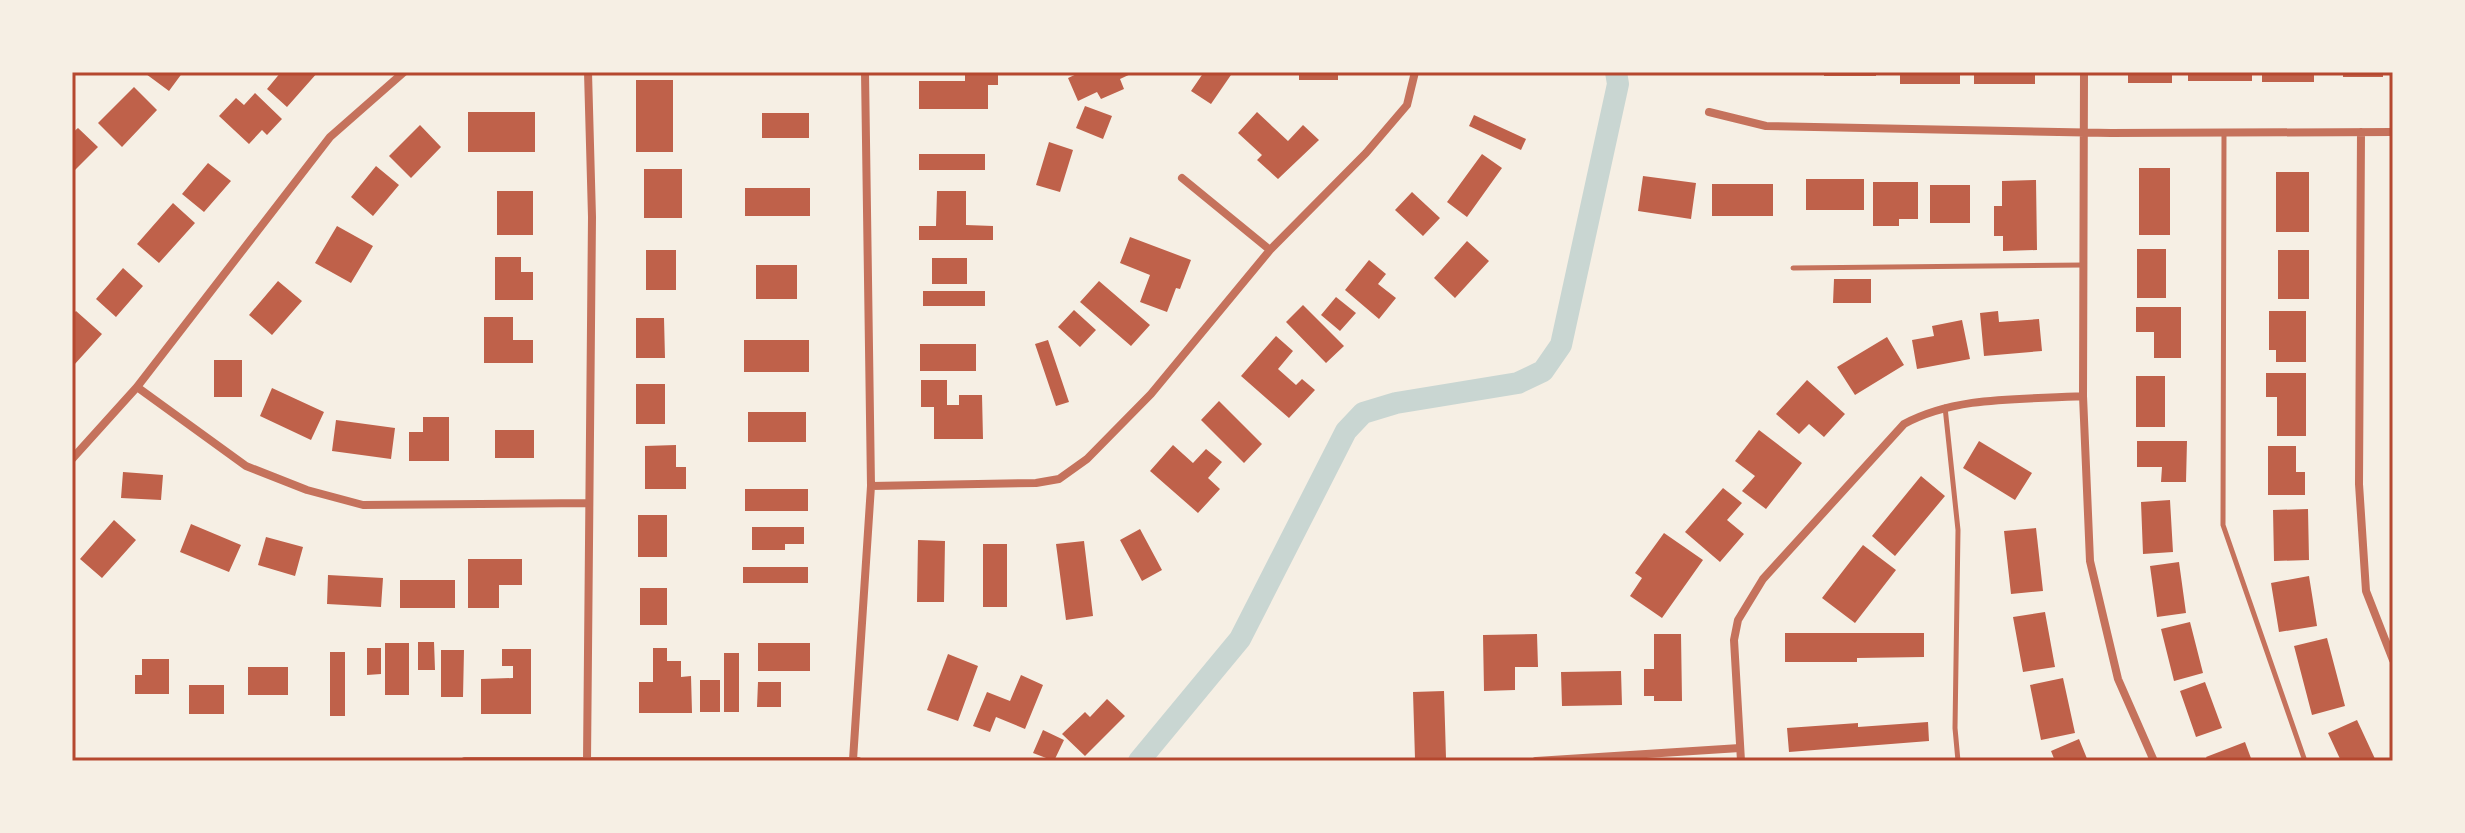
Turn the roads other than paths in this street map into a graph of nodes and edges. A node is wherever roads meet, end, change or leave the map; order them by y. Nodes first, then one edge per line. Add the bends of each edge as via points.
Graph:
1 (404, 72) edge
2 (588, 72) edge
3 (865, 72) edge
4 (1415, 72) edge
5 (2084, 72) edge
6 (1709, 112) dead end
7 (2083, 132) junction
8 (2361, 132) junction
9 (2393, 132) edge
10 (2224, 133) junction
11 (1182, 178) dead end
12 (1270, 250) junction
13 (2083, 265) junction
14 (1793, 268) dead end
15 (137, 387) junction
16 (2083, 396) junction
17 (1945, 407) junction
18 (72, 459) edge
19 (871, 486) junction
20 (588, 503) junction
21 (2393, 660) edge
22 (1740, 748) junction
23 (587, 760) edge
24 (465, 761) edge
25 (856, 761) edge
26 (1536, 761) edge
27 (1741, 761) edge
28 (1958, 761) edge
29 (2154, 761) edge
30 (2305, 761) edge

1 - 15 street via 330,137
2 - 20 street
3 - 19 street
4 - 12 street via 1407,105
5 - 7 street
6 - 7 street via 1766,126
7 - 10 street
7 - 13 street
8 - 9 street
8 - 10 street
8 - 21 street via 2359,484 2366,591
10 - 30 lane via 2223,525
11 - 12 street
12 - 19 street via 1151,394 1087,459 1059,479
13 - 14 lane
13 - 16 street
15 - 18 street
15 - 20 street via 246,466 363,505
16 - 17 street
16 - 29 street via 2090,561 2118,679
17 - 22 street via 1904,424 1763,579 1738,620 1734,640
17 - 28 lane via 1958,530
19 - 25 street
20 - 23 street
22 - 26 street
22 - 27 street
23 - 24 street
23 - 25 street

